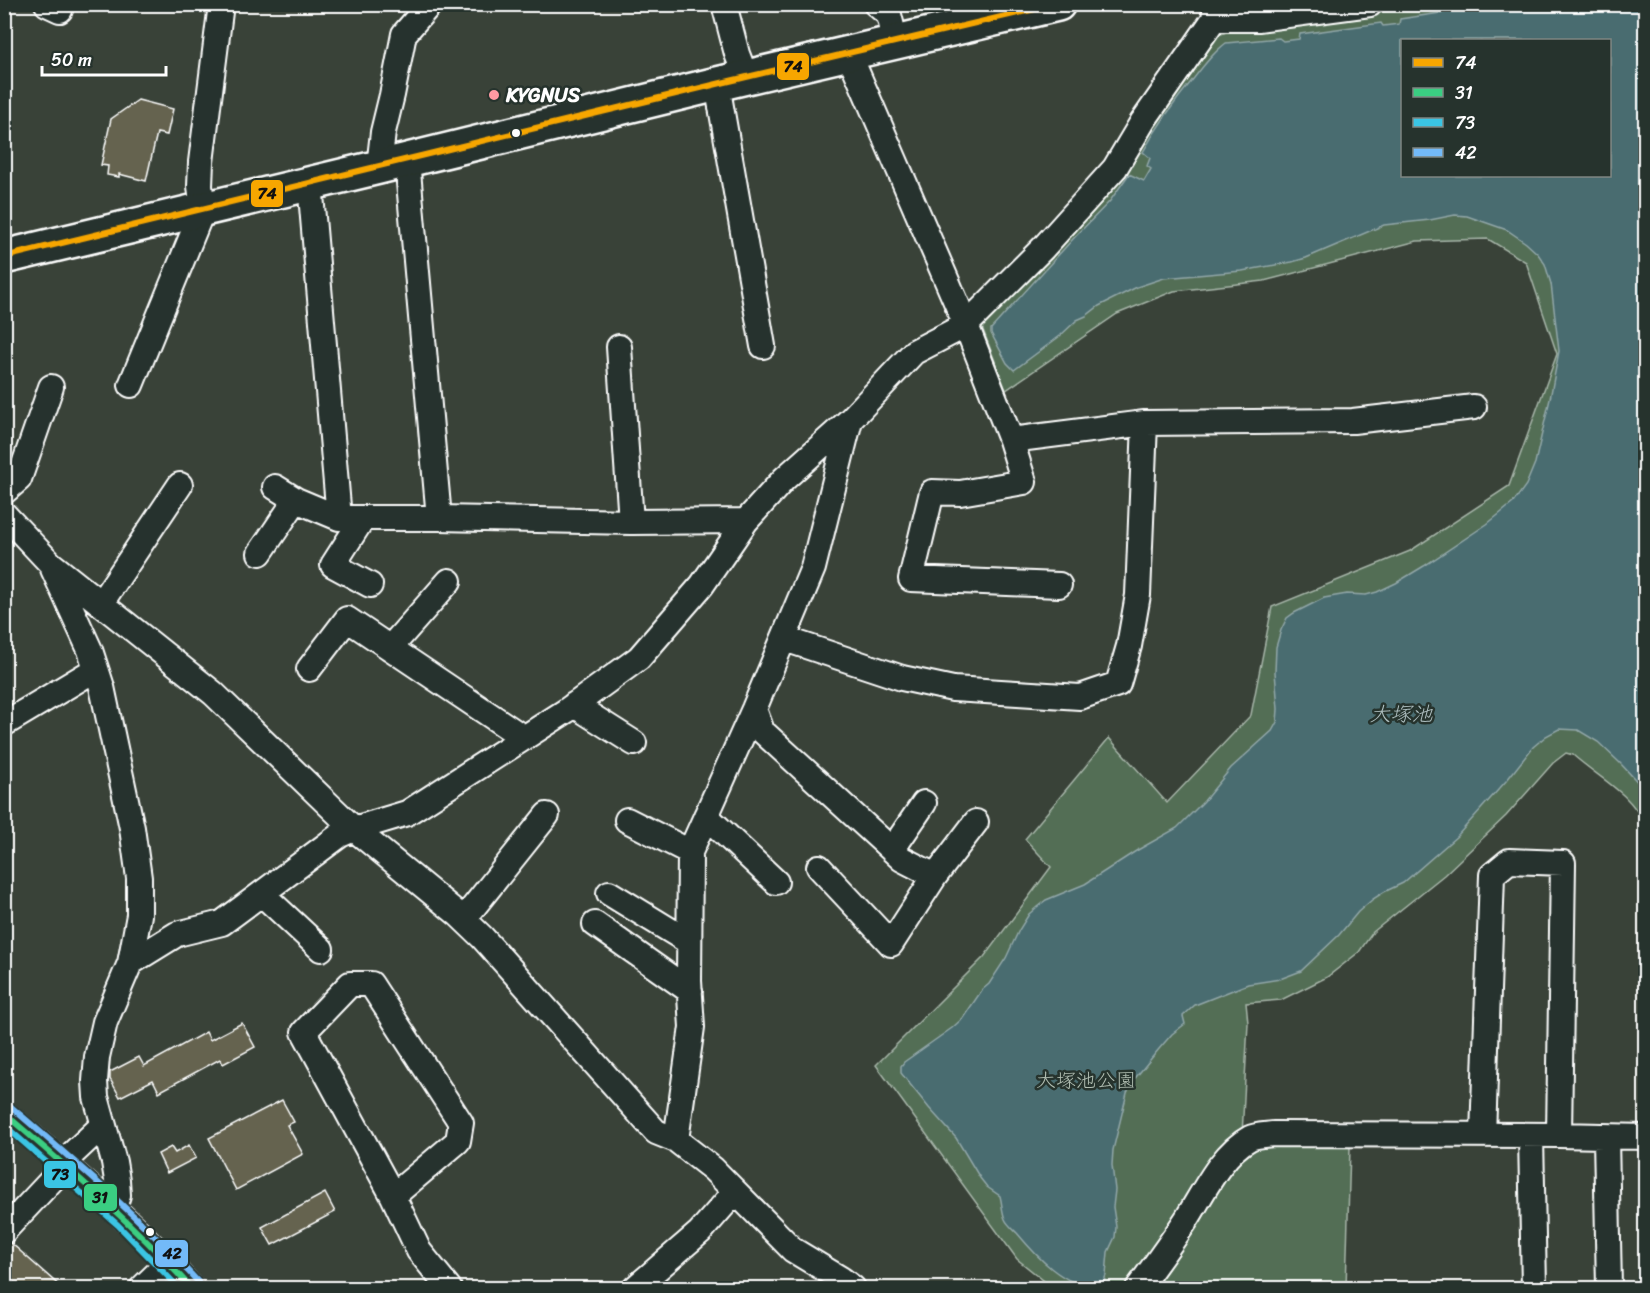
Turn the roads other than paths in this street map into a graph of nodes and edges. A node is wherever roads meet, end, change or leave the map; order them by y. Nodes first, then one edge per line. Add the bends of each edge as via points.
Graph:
1 (221, 4) edge
2 (429, 4) edge
3 (724, 4) edge
4 (876, 4) edge
5 (1058, 4) edge
6 (1370, 4) edge
7 (1215, 12) edge
8 (985, 13) edge
9 (897, 43) junction
10 (849, 54) junction
11 (732, 81) junction
12 (393, 164) junction
13 (310, 183) junction
14 (203, 209) junction
15 (4, 257) edge
16 (966, 325) junction
17 (763, 346) dead end
18 (619, 347) dead end
19 (130, 385) dead end
20 (51, 387) dead end
21 (1474, 407) dead end
22 (850, 420) junction
23 (1145, 423) junction
24 (1011, 440) junction
25 (180, 485) dead end
26 (275, 487) dead end
27 (4, 492) edge
28 (296, 500) junction
29 (4, 514) edge
30 (339, 518) junction
31 (363, 518) junction
32 (439, 518) junction
33 (746, 521) junction
34 (631, 522) junction
35 (260, 553) dead end
36 (51, 564) junction
37 (448, 581) dead end
38 (370, 585) dead end
39 (1059, 585) dead end
40 (101, 603) junction
41 (785, 639) junction
42 (390, 648) junction
43 (96, 669) junction
44 (309, 669) dead end
45 (574, 705) junction
46 (754, 709) junction
47 (4, 724) edge
48 (524, 738) junction
49 (634, 743) dead end
50 (924, 803) dead end
51 (547, 815) dead end
52 (706, 816) junction
53 (627, 820) dead end
54 (976, 822) dead end
55 (354, 829) junction
56 (892, 850) junction
57 (690, 852) junction
58 (819, 867) dead end
59 (935, 876) junction
60 (776, 882) dead end
61 (609, 893) dead end
62 (262, 894) junction
63 (464, 919) junction
64 (595, 924) dead end
65 (689, 942) junction
66 (321, 949) dead end
67 (130, 963) junction
68 (690, 991) junction
69 (4, 1113) edge
70 (103, 1125) junction
71 (1483, 1135) junction
72 (1559, 1135) junction
73 (1531, 1136) junction
74 (1606, 1137) junction
75 (1646, 1137) edge
76 (676, 1140) junction
77 (65, 1166) junction
78 (735, 1192) junction
79 (393, 1196) junction
80 (114, 1208) junction
81 (4, 1231) edge
82 (169, 1262) junction
83 (142, 1288) edge
84 (191, 1288) edge
85 (448, 1288) edge
86 (635, 1288) edge
87 (853, 1288) edge
88 (1138, 1288) edge
89 (1534, 1288) edge
90 (1609, 1288) edge

1 - 14 street via 201,162
2 - 12 street via 404,34 383,132
3 - 11 street via 737,54
4 - 9 street via 889,15
5 - 8 highway
6 - 7 street via 1258,19
7 - 16 street via 1115,168
8 - 9 highway
9 - 10 highway
10 - 11 highway
10 - 16 street
11 - 12 highway
11 - 17 street
12 - 13 highway
12 - 32 street
13 - 14 highway
13 - 30 street
14 - 15 highway
14 - 19 street
16 - 22 street via 914,352
16 - 24 street
18 - 34 street
20 - 27 street via 19,479
21 - 23 street via 1353,421
22 - 33 street via 784,479
22 - 41 street via 813,568
23 - 24 street
23 - 41 street via 1138,595 1118,684 1080,697 953,689 902,678
24 - 39 street via 1024,482 960,494 932,492 911,579
25 - 40 street
26 - 28 street
28 - 30 street
28 - 35 street
29 - 36 street
30 - 31 street
31 - 32 street
31 - 38 street via 333,565
32 - 34 street
33 - 34 street
33 - 45 street via 702,585 639,658
36 - 40 street
36 - 43 street
37 - 42 street
40 - 55 street via 213,693
41 - 46 street
42 - 44 street via 347,619
42 - 48 street
43 - 47 street
43 - 67 street via 132,828 139,878 139,915
45 - 48 street
45 - 49 street
46 - 52 street
46 - 56 street via 762,731
48 - 55 street via 407,813
50 - 56 street
51 - 63 street
52 - 57 street
52 - 60 street
53 - 57 street
54 - 59 street
55 - 62 street via 340,835
55 - 63 street
56 - 59 street
57 - 65 street
58 - 59 street via 891,944
61 - 65 street
62 - 66 street
62 - 67 street via 222,923 177,934
63 - 76 street via 656,1132
64 - 68 street
65 - 68 street
67 - 70 street via 105,1022 97,1057 96,1097
68 - 76 street via 692,1027
69 - 77 street
70 - 77 street via 71,1155
70 - 80 street via 117,1180
71 - 72 street via 1492,875 1509,861 1563,863
71 - 73 street
71 - 88 street via 1251,1137 1211,1177
72 - 73 street
72 - 74 street
73 - 89 street
74 - 75 street
74 - 90 street
76 - 78 street
77 - 80 street
77 - 81 street
78 - 86 street via 700,1232
78 - 87 street via 793,1250
79 - 79 street via 304,1032 350,984 371,984 461,1124 458,1141
79 - 85 street via 419,1251
80 - 82 street
82 - 83 street
82 - 84 street

